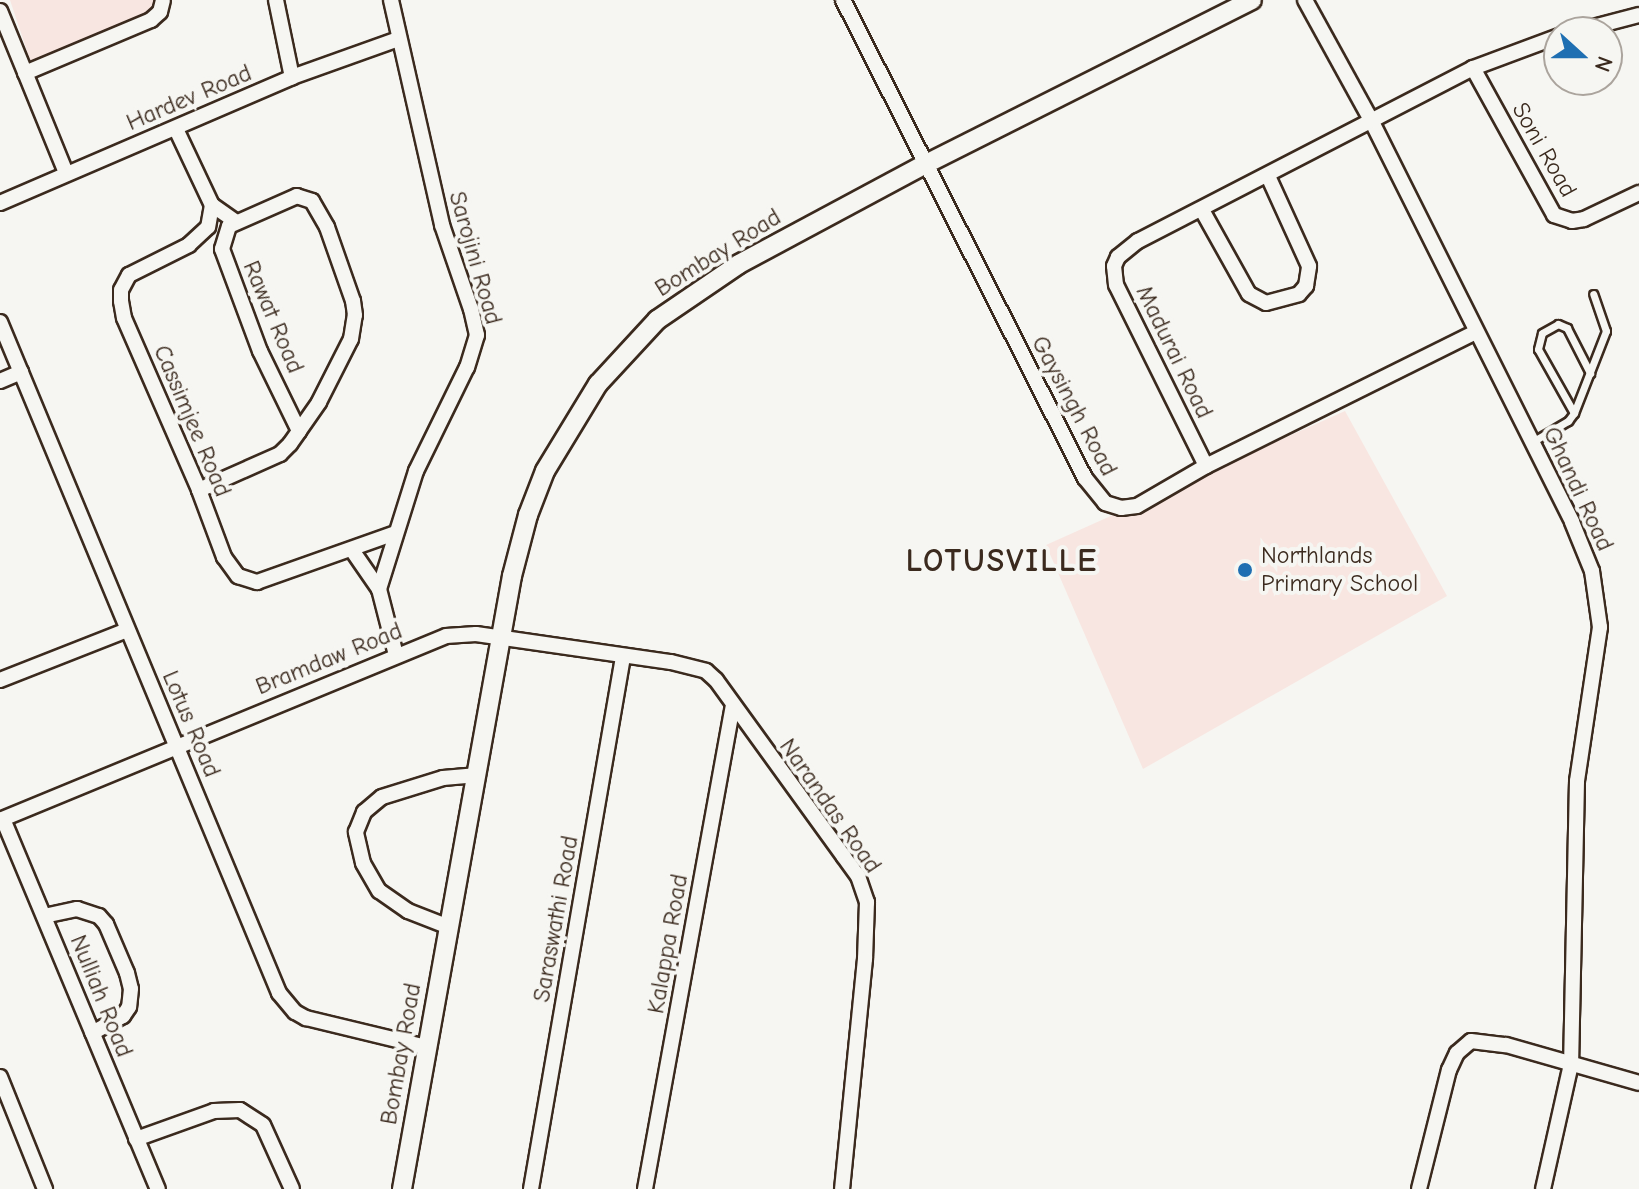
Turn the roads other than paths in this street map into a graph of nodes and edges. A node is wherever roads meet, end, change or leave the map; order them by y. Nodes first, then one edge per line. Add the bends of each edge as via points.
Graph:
1 (163, 0) edge
2 (276, 0) edge
3 (391, 0) edge
4 (843, 0) edge
5 (1252, 0) edge
6 (1305, 0) edge
7 (0, 11) edge
8 (398, 39) junction
9 (1543, 42) edge
10 (1473, 68) junction
11 (25, 73) junction
12 (292, 77) junction
13 (1372, 122) junction
14 (176, 129) junction
15 (924, 165) junction
16 (66, 173) junction
17 (1268, 176) junction
18 (1639, 193) edge
19 (0, 203) edge
20 (212, 205) junction
21 (1202, 210) junction
22 (236, 222) junction
23 (1593, 294) dead end
24 (0, 322) edge
25 (1476, 332) junction
26 (21, 372) junction
27 (1590, 373) junction
28 (0, 381) edge
29 (1574, 413) junction
30 (299, 431) junction
31 (1532, 442) junction
32 (1206, 466) junction
33 (199, 490) junction
34 (395, 533) junction
35 (352, 550) junction
36 (379, 589) junction
37 (127, 630) junction
38 (503, 638) junction
39 (396, 655) junction
40 (623, 657) junction
41 (0, 680) edge
42 (733, 707) junction
43 (176, 746) junction
44 (475, 775) junction
45 (2, 820) edge
46 (44, 916) junction
47 (449, 927) junction
48 (92, 1033) junction
49 (426, 1047) junction
50 (1571, 1064) junction
51 (0, 1077) edge
52 (1639, 1083) edge
53 (136, 1139) junction
54 (45, 1189) edge
55 (158, 1189) edge
56 (292, 1189) edge
57 (402, 1189) edge
58 (531, 1189) edge
59 (645, 1189) edge
60 (842, 1189) edge
61 (1419, 1189) edge
62 (1543, 1189) edge

1 - 11 street via 151,20
2 - 12 street
3 - 8 street, Sarojini Road
4 - 15 street, Gaysingh Road
5 - 15 street, Bombay Road
6 - 13 street, Ghandi Road
7 - 11 street
8 - 12 street, Hardev Road
8 - 34 street, Sarojini Road via 442,225 477,335 467,367 423,452
9 - 10 street, Madurai Road
10 - 13 street, Madurai Road
10 - 18 street, Soni Road via 1554,215 1584,219
11 - 16 street
12 - 14 street, Hardev Road
13 - 17 street, Madurai Road
13 - 25 street, Ghandi Road
14 - 16 street, Hardev Road
14 - 20 street
15 - 32 street, Gaysingh Road via 1096,494 1112,506 1137,506
15 - 38 street, Bombay Road via 695,291 624,353 591,394 545,471 512,576
16 - 19 street, Hardev Road
17 - 21 street, Madurai Road
17 - 21 street via 1309,266 1299,294 1266,303 1249,294
20 - 22 street
20 - 33 street, Cassimjee Road via 202,234 134,269 121,290 124,318
21 - 32 street, Madurai Road via 1126,249 1114,273
22 - 30 street, Rawat Road via 222,242 226,265
22 - 30 street, Rawat Road via 287,198 312,201 320,209 353,301 351,339
23 - 27 lane via 1606,326
24 - 26 street, Lotus Road
25 - 31 street, Ghandi Road
25 - 32 street, Gaysingh Road
26 - 28 street
26 - 37 street, Lotus Road
27 - 29 lane
27 - 29 lane via 1563,324 1542,333 1538,349
29 - 31 lane
30 - 33 street, Rawat Road via 280,454
31 - 50 street, Ghandi Road via 1586,554 1600,627 1577,781
33 - 35 street, Cassimjee Road via 224,557 247,581 276,578
34 - 35 street, Cassimjee Road
34 - 36 street, Sarojini Road
35 - 36 street
36 - 39 street
37 - 41 street
37 - 43 street, Lotus Road
38 - 39 street, Bramdaw Road via 462,633
38 - 40 street, Narandas Road
38 - 44 street, Bombay Road
39 - 43 street, Bramdaw Road
40 - 42 street, Narandas Road via 706,671
40 - 58 street, Saraswathi Road
42 - 59 street, Kalappa Road
42 - 60 street, Narandas Road via 851,866 867,902
43 - 45 street, Bramdaw Road
43 - 49 street, Lotus Road via 288,1005 332,1026
44 - 47 street, Bombay Road
44 - 47 street via 443,778 382,797 364,812 356,832 363,863 379,891 408,911
45 - 46 street, Nulliah Road
46 - 48 street, Nulliah Road
46 - 48 street via 77,909 99,916 127,973 129,1007
47 - 49 street, Bombay Road
48 - 53 street, Nulliah Road
49 - 57 street, Bombay Road
50 - 52 street
50 - 61 street via 1482,1040 1463,1046 1449,1070
50 - 62 street, Ghandi Road
51 - 54 street
53 - 55 street, Nulliah Road
53 - 56 street via 214,1111 240,1110 263,1125

